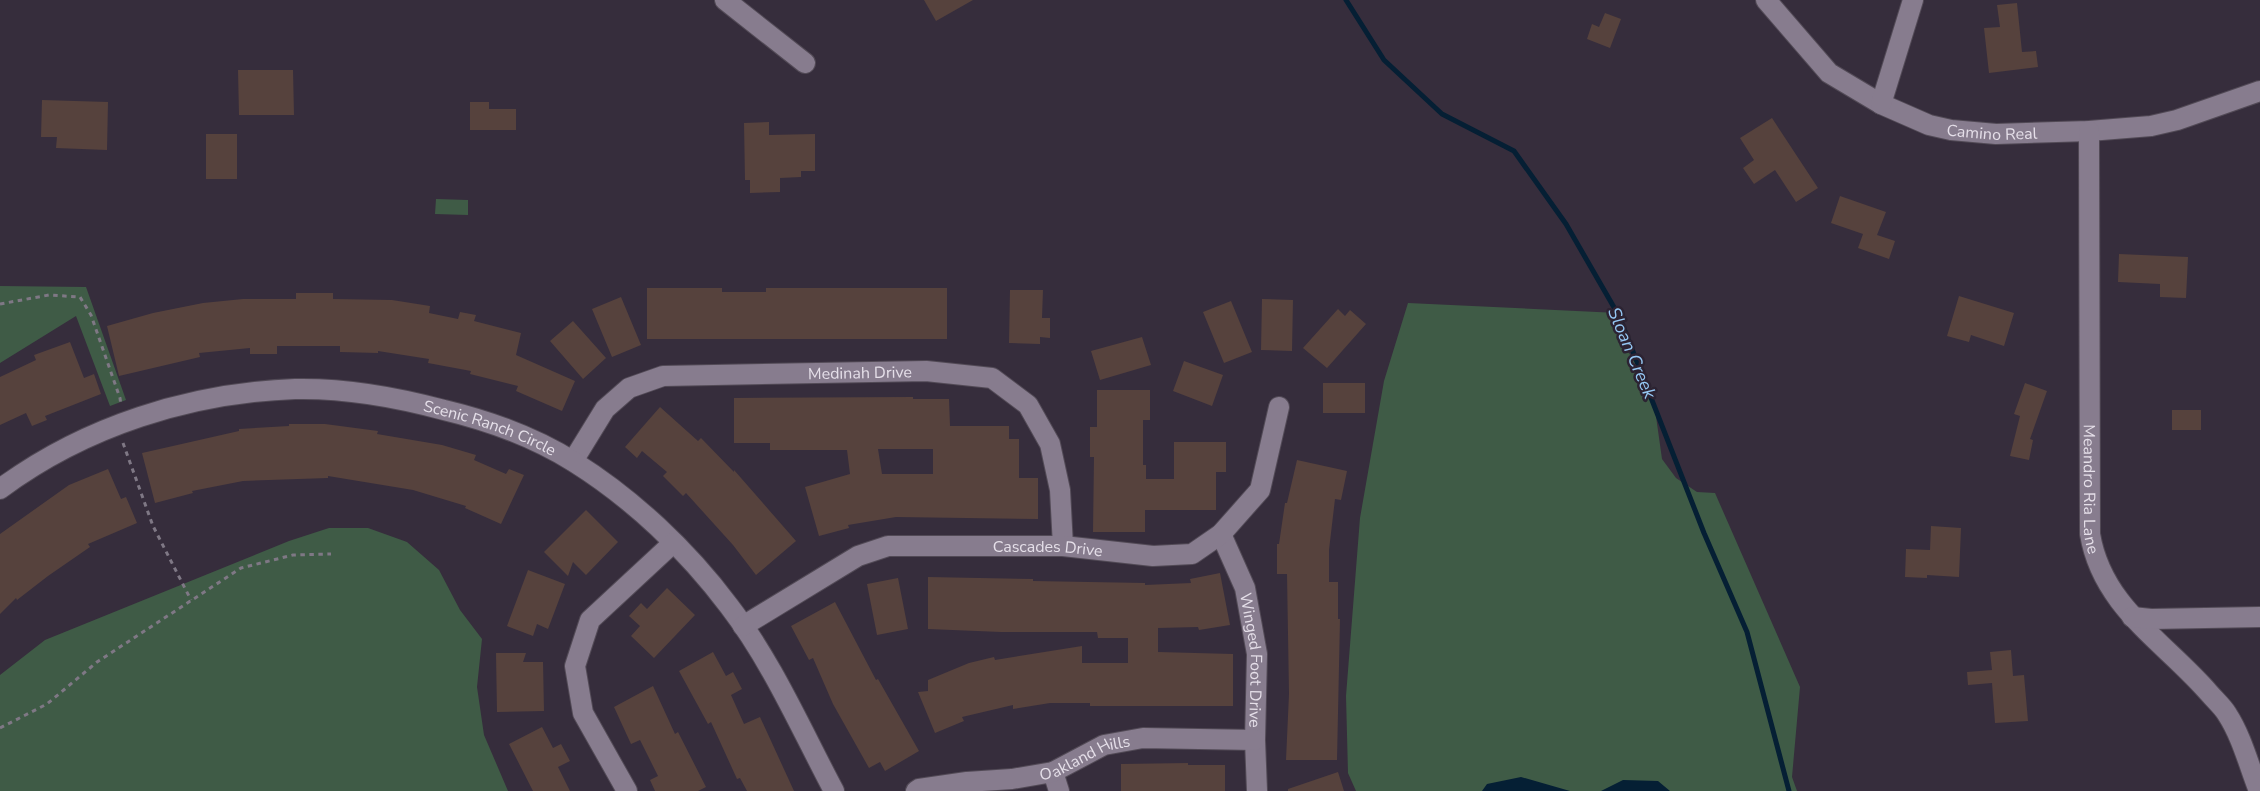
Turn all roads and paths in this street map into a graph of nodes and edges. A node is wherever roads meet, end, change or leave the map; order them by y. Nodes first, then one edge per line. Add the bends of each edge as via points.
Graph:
1 (725, 0) edge
2 (1766, 0) edge
3 (1913, 0) edge
4 (805, 63) dead end
5 (2260, 91) edge
6 (1881, 104) junction
7 (2089, 131) junction
8 (1279, 407) dead end
9 (573, 461) junction
10 (0, 489) edge
11 (1221, 534) junction
12 (673, 543) junction
13 (1063, 546) junction
14 (331, 554) dead end
15 (2132, 617) junction
16 (2260, 617) edge
17 (743, 626) junction
18 (0, 728) edge
19 (1255, 740) junction
20 (1053, 772) junction
21 (627, 791) edge
22 (834, 791) edge
23 (915, 791) edge
24 (1059, 791) edge
25 (1257, 791) edge
26 (2259, 791) edge

1 - 4 street
2 - 6 street, Camino Real via 1829,74
3 - 6 street
5 - 7 street, Camino Real via 2177,120
6 - 7 street, Camino Real via 1951,130 1996,134
7 - 15 street, Meandro Ria Lane via 2090,534 2100,568
8 - 11 street, Cascades Drive via 1260,490
9 - 10 street, Scenic Ranch Circle via 478,418 384,396 296,389 205,399 122,423 61,450
9 - 12 street, Scenic Ranch Circle via 626,498
9 - 13 street, Medinah Drive via 605,410 629,388 663,375 926,370 992,378 1028,405 1050,444 1060,490
11 - 13 street, Cascades Drive via 1192,554 1153,556
11 - 19 street, Winged Foot Drive via 1245,588 1257,654
12 - 17 street, Scenic Ranch Circle
12 - 21 street via 590,620 575,666 583,713
13 - 17 street, Cascades Drive via 888,546 858,556
14 - 18 path via 293,555 241,568 97,662 47,704
15 - 16 street
15 - 26 street, Meandro Ria Lane via 2192,672 2227,714
17 - 22 street, Scenic Ranch Circle via 763,656
19 - 20 street, Oakland Hills via 1143,738 1104,745
19 - 25 street, Winged Foot Drive
20 - 23 street, Oakland Hills
20 - 24 street

